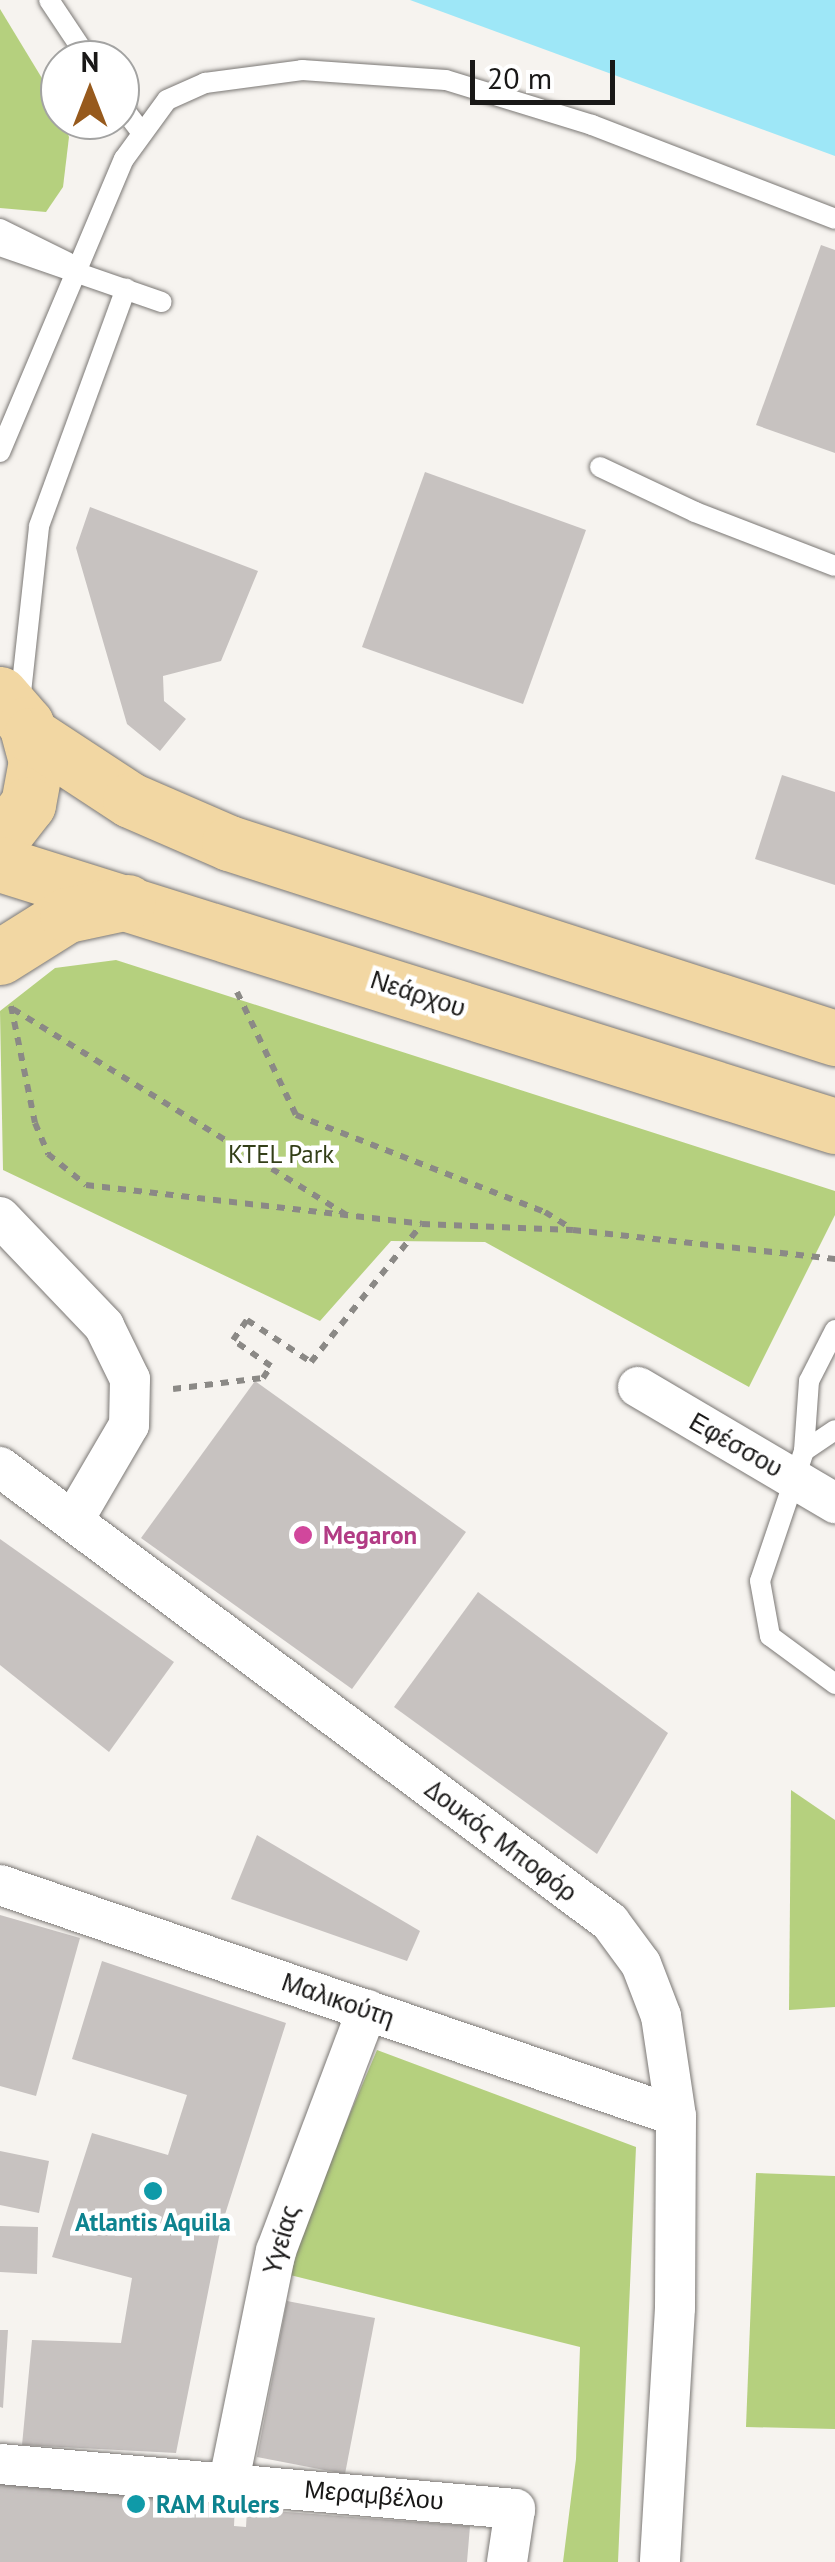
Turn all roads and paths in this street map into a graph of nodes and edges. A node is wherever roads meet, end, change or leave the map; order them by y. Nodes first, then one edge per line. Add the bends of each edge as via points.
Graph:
1 (49, 0) edge
2 (76, 40) edge
3 (140, 131) edge
4 (136, 140) edge
5 (835, 219) edge
6 (0, 229) edge
7 (0, 246) edge
8 (77, 269) junction
9 (126, 288) junction
10 (162, 302) dead end
11 (0, 452) edge
12 (600, 466) dead end
13 (835, 566) edge
14 (21, 723) edge
15 (0, 840) edge
16 (0, 864) edge
17 (128, 902) junction
18 (0, 957) edge
19 (237, 988) dead end
20 (835, 1038) edge
21 (835, 1126) edge
22 (350, 1216) junction
23 (0, 1217) edge
24 (422, 1224) junction
25 (573, 1230) junction
26 (0, 1252) edge
27 (835, 1259) edge
28 (79, 1297) junction
29 (835, 1330) edge
30 (638, 1388) dead end
31 (132, 1394) junction
32 (835, 1430) edge
33 (798, 1465) junction
34 (0, 1467) edge
35 (835, 1503) edge
36 (73, 1521) junction
37 (835, 1684) edge
38 (0, 1885) edge
39 (367, 2010) junction
40 (676, 2116) junction
41 (0, 2464) edge
42 (229, 2481) junction
43 (507, 2562) edge
44 (660, 2562) edge

1 - 2 lane
3 - 5 lane via 167,100 230,77 302,70 416,75 592,125
4 - 8 lane
6 - 8 lane via 31,239
7 - 8 lane
8 - 9 lane
8 - 11 lane
9 - 10 lane
9 - 14 lane via 36,536
12 - 13 lane via 694,512
14 - 15 main road via 28,804
14 - 20 main road via 130,800 229,843
16 - 17 main road, Νεάρχου
17 - 18 main road via 67,915
17 - 21 main road, Νεάρχου
19 - 25 path via 243,1015 296,1115 544,1212
22 - 22 path via 86,1185 62,1170 42,1138 12,1008
22 - 24 path
23 - 28 street
24 - 25 path
24 - 31 path via 311,1362 247,1320 233,1340 270,1366 263,1378
25 - 27 path
26 - 28 street
28 - 31 street via 119,1348
29 - 33 lane via 806,1396
30 - 33 street, Εφέσσου
31 - 36 street via 125,1434
32 - 33 lane
33 - 35 street, Εφέσσου
33 - 37 lane via 760,1581 762,1608 770,1636
34 - 36 street, Δουκός Μποφόρ
36 - 40 street, Δουκός Μποφόρ via 610,1922 653,1988
38 - 39 street, Μαλικούτη
39 - 40 street, Μαλικούτη
39 - 42 street, Υγείας via 276,2251
40 - 44 street, Δουκός Μποφόρ via 675,2308
41 - 42 street, Μεραμβέλου
42 - 43 street, Μεραμβέλου via 516,2508

